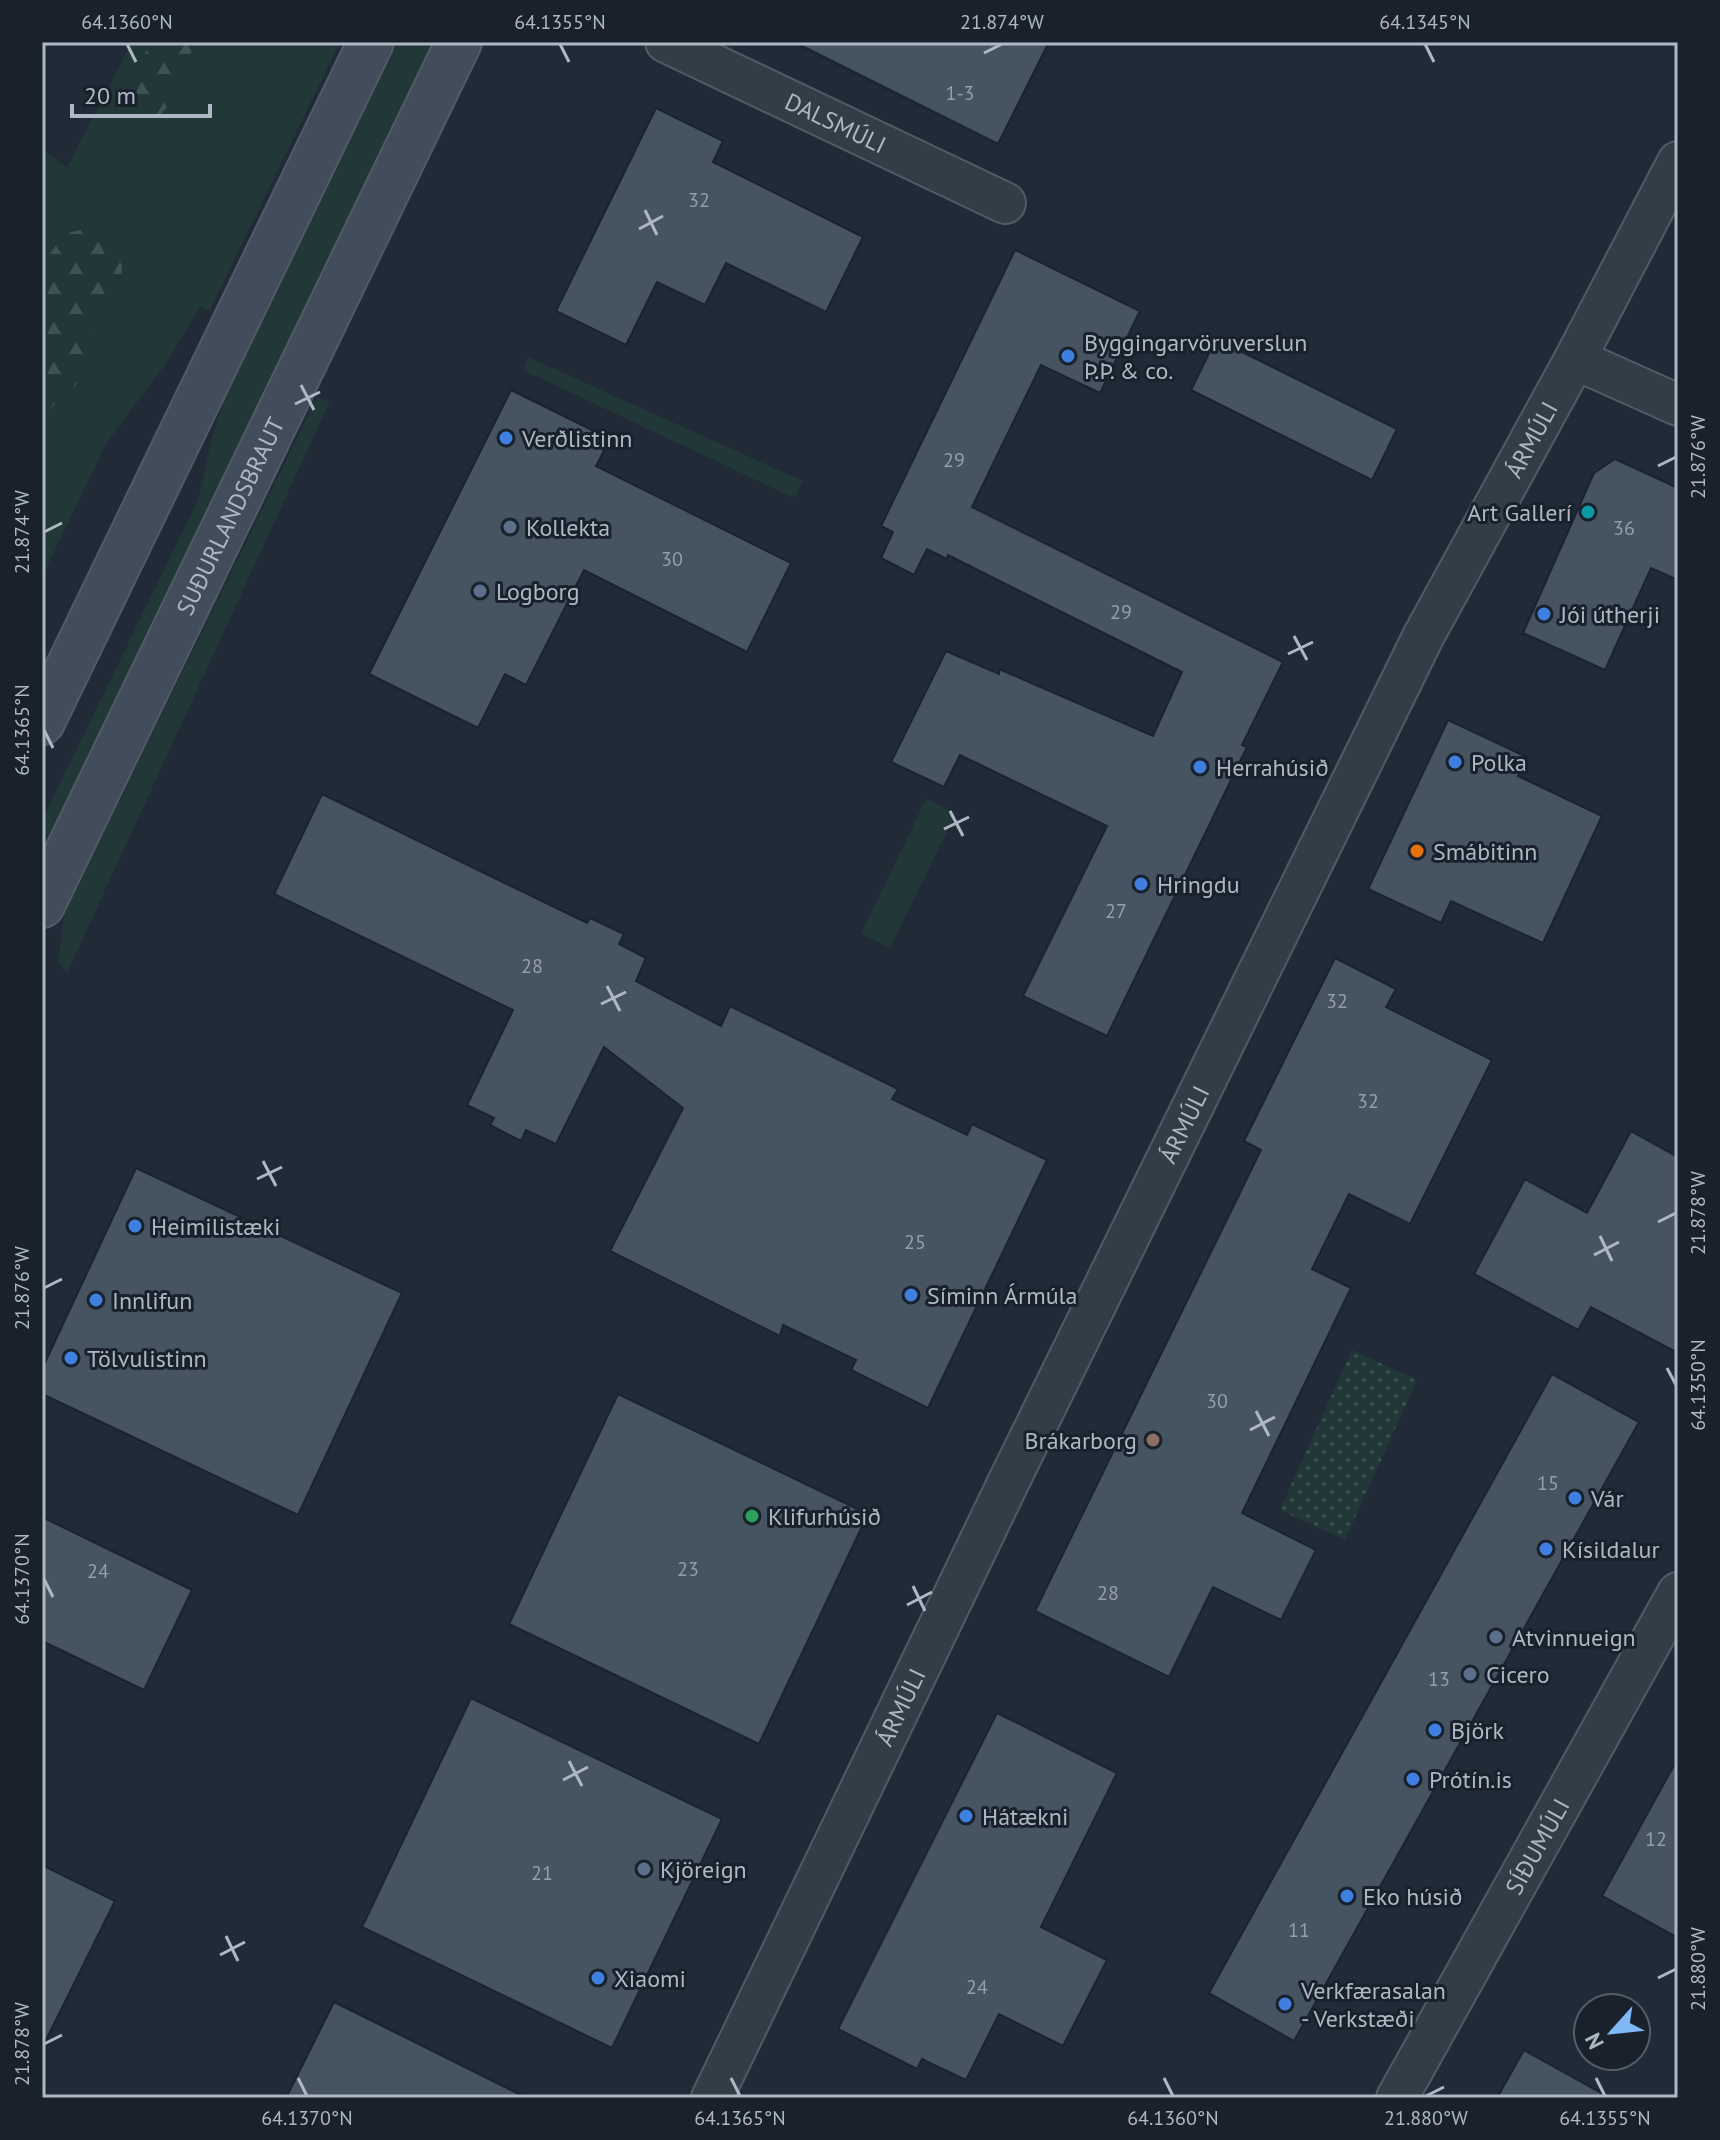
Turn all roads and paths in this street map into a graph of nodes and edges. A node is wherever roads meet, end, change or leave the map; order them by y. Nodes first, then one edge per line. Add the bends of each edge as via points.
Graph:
1 (371, 42) edge
2 (459, 42) edge
3 (666, 42) edge
4 (1678, 162) edge
5 (1005, 203) dead end
6 (1575, 359) junction
7 (1678, 405) edge
8 (42, 722) edge
9 (42, 905) edge
10 (1678, 1593) edge
11 (712, 2098) edge
12 (1397, 2098) edge

1 - 8 main road
2 - 9 main road, SUÐURLANDSBRAUT
3 - 5 street, DALSMÚLI
4 - 6 street, ÁRMÚLI
6 - 7 street
6 - 11 street, ÁRMÚLI via 1417,648
10 - 12 street, SÍÐUMÚLI

